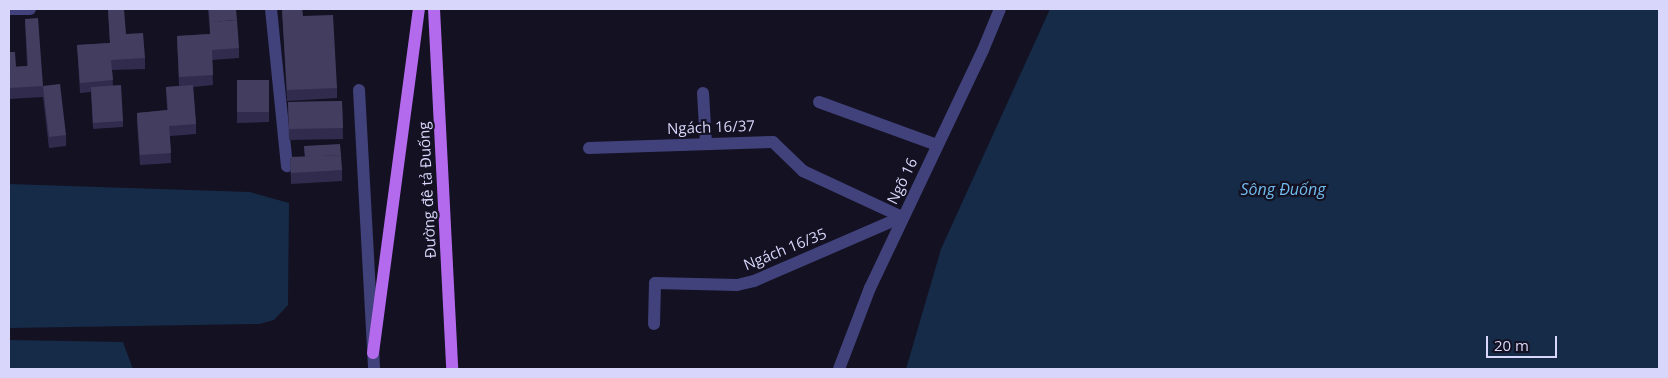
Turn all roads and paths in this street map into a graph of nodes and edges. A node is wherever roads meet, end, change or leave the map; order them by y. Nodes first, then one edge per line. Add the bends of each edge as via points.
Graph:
1 (9, 9) edge
2 (30, 9) edge
3 (271, 9) edge
4 (420, 9) edge
5 (434, 9) edge
6 (1000, 9) edge
7 (359, 90) dead end
8 (702, 93) dead end
9 (819, 102) dead end
10 (706, 144) junction
11 (938, 145) junction
12 (589, 148) dead end
13 (287, 166) dead end
14 (902, 217) junction
15 (654, 324) dead end
16 (373, 353) junction
17 (374, 369) edge
18 (452, 369) edge
19 (839, 369) edge

1 - 2 street
3 - 13 street
4 - 16 main road
5 - 18 main road, Đường đê tả Đuống
6 - 11 street, Ngõ 16
7 - 16 street
8 - 10 street
9 - 11 street
10 - 12 street, Ngách 16/37
10 - 14 street, Ngách 16/37 via 773,142 803,172
11 - 14 street, Ngõ 16
14 - 15 street, Ngách 16/35 via 754,281 737,285 655,283
14 - 19 street, Ngõ 16
16 - 17 street

